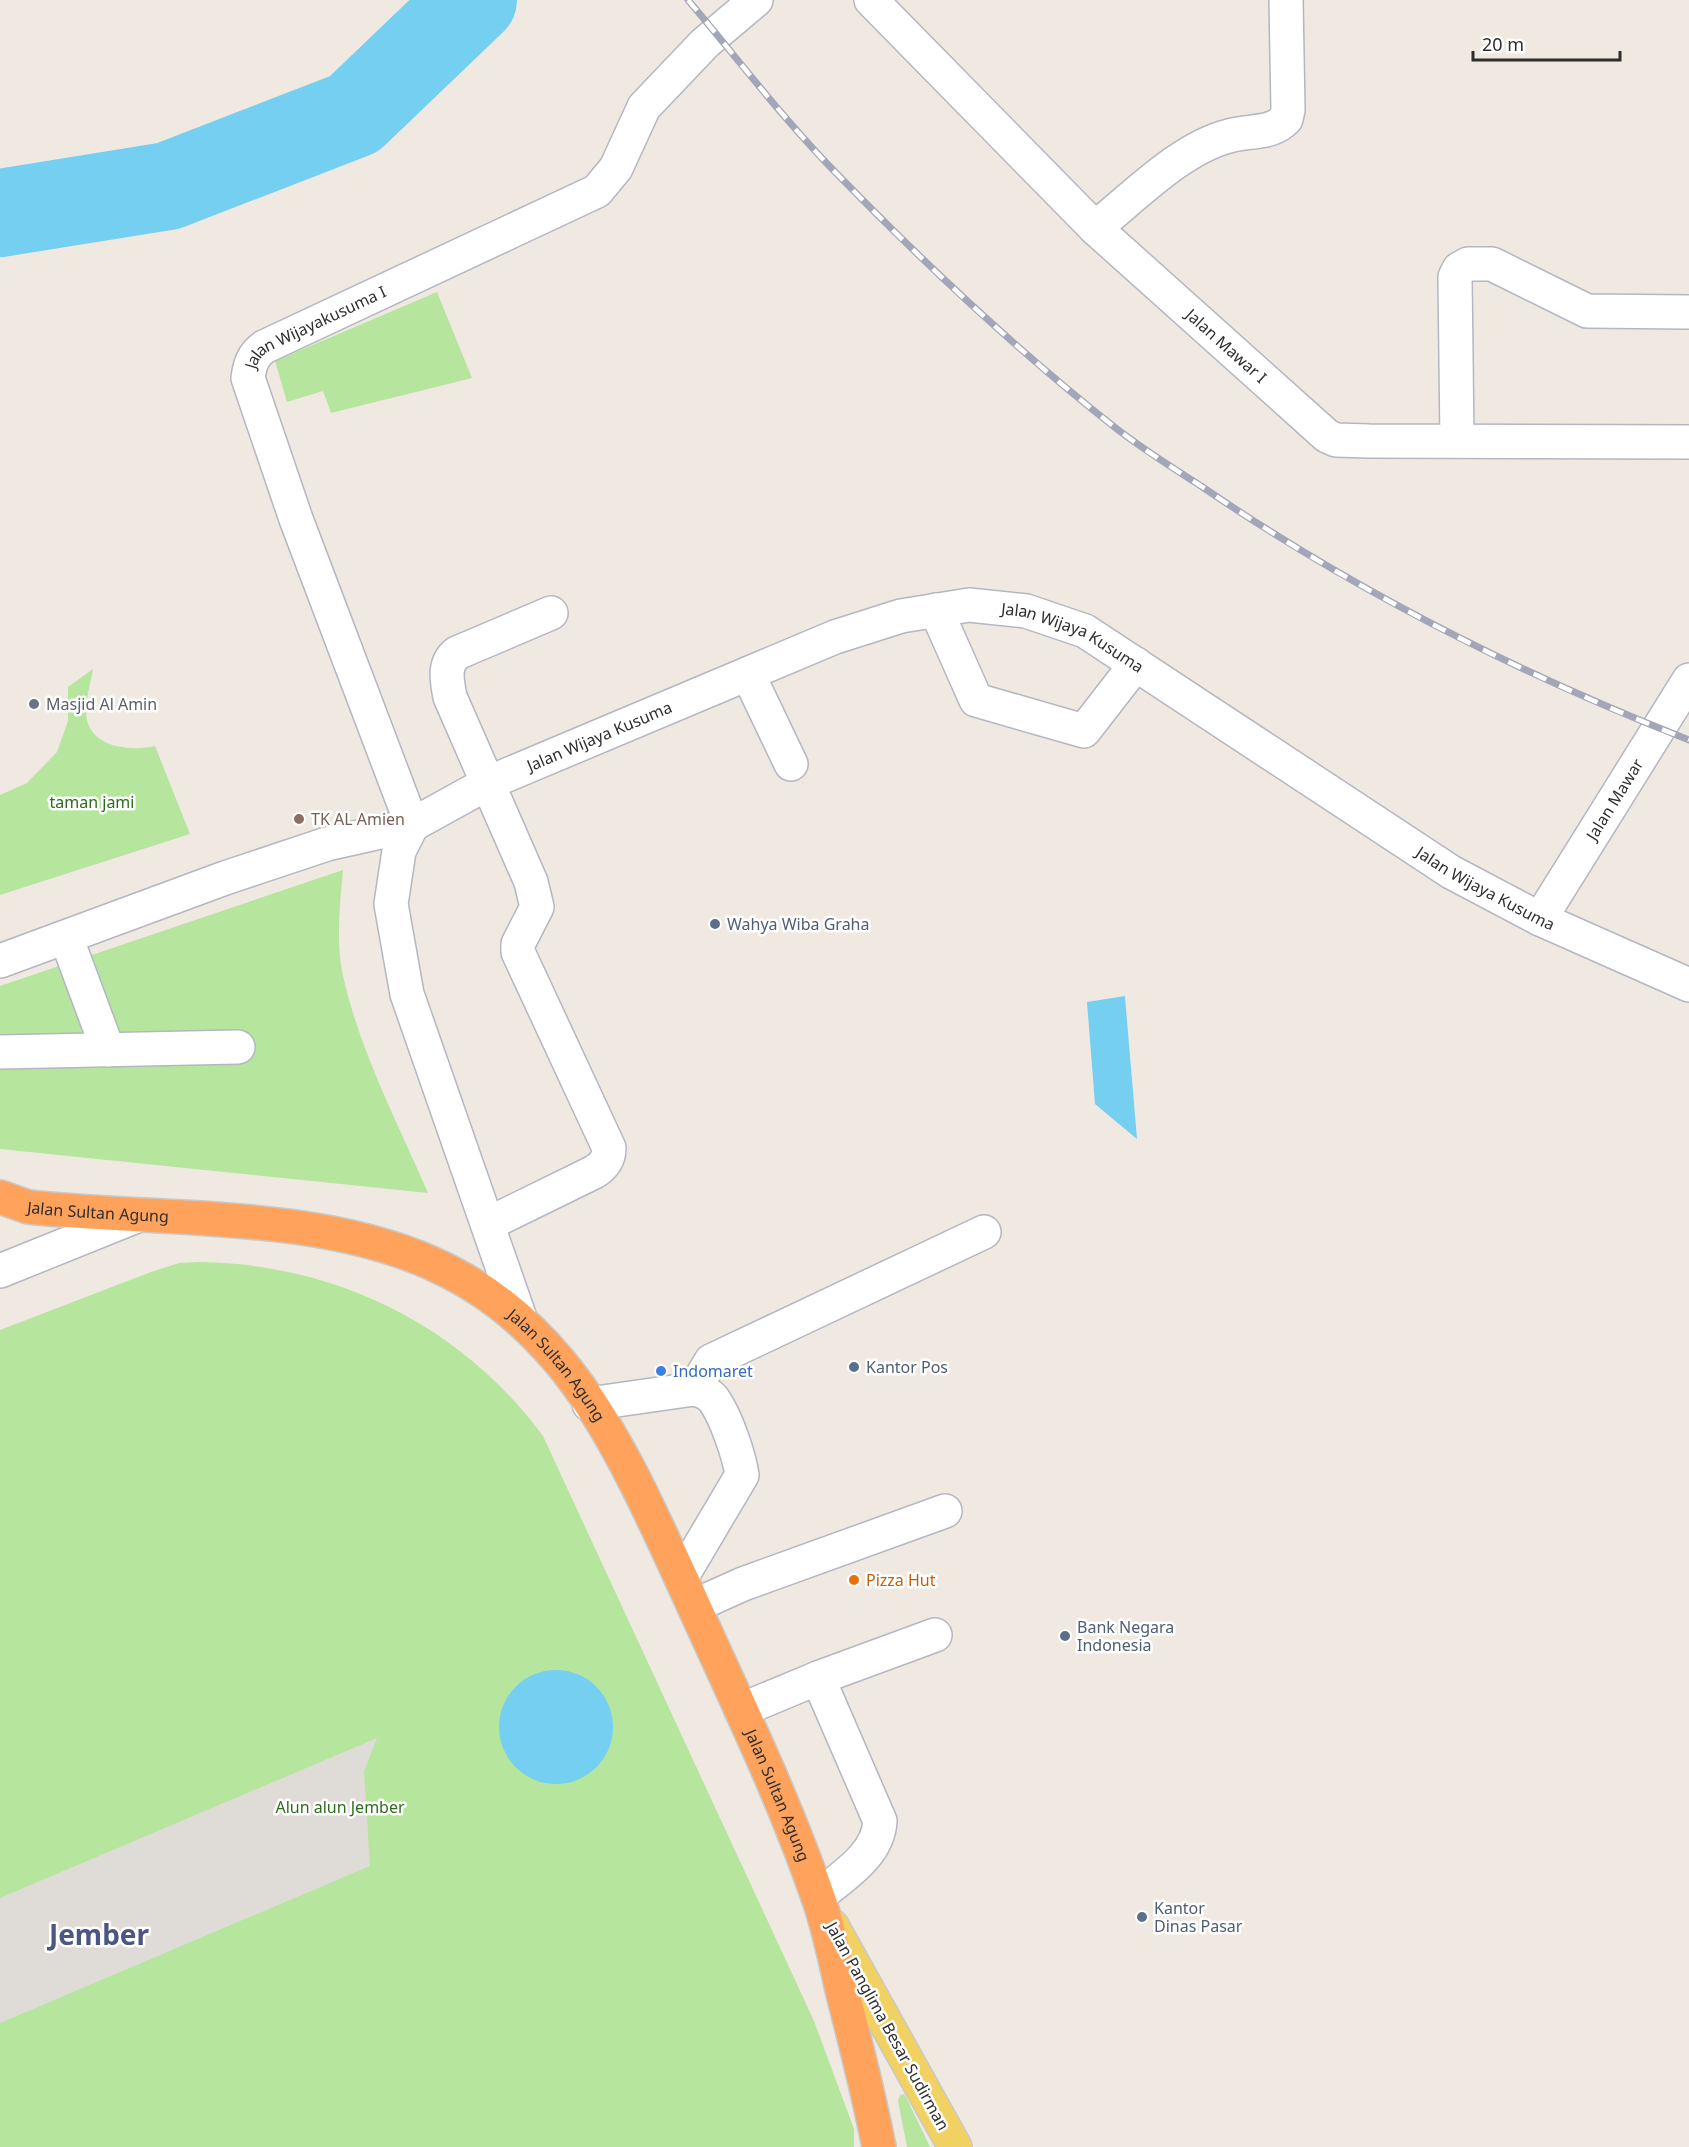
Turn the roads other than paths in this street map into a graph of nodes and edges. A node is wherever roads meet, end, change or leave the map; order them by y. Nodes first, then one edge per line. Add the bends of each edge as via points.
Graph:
1 (756, 0) edge
2 (871, 0) edge
3 (1286, 0) edge
4 (1095, 228) junction
5 (1689, 312) edge
6 (1457, 440) junction
7 (1689, 442) edge
8 (936, 610) junction
9 (551, 613) dead end
10 (1136, 664) junction
11 (748, 674) junction
12 (1689, 681) edge
13 (791, 764) dead end
14 (488, 783) junction
15 (412, 825) junction
16 (1540, 919) junction
17 (66, 937) junction
18 (0, 962) edge
19 (1689, 985) edge
20 (238, 1047) dead end
21 (108, 1050) junction
22 (0, 1052) edge
23 (0, 1197) edge
24 (140, 1215) junction
25 (488, 1224) junction
26 (984, 1232) dead end
27 (0, 1271) edge
28 (520, 1318) junction
29 (694, 1389) junction
30 (588, 1404) junction
31 (945, 1511) dead end
32 (687, 1592) junction
33 (935, 1635) dead end
34 (818, 1678) junction
35 (741, 1710) junction
36 (819, 1901) junction
37 (879, 2147) edge
38 (955, 2147) edge

1 - 15 street, Jalan Wijayakusuma I via 705,43 644,107 616,168 597,191 264,347 250,363 248,378 296,519
2 - 4 street, Jalan Mawar I
3 - 4 street via 1286,119 1271,129 1229,136 1182,158
4 - 6 street, Jalan Mawar I via 1327,436 1336,440
5 - 6 street via 1587,311 1492,264 1468,264 1455,277
6 - 7 street, Jalan Mawar I
8 - 10 street, Jalan Wijaya Kusuma via 969,604 1026,611 1085,631
8 - 10 street via 976,700 1084,730
8 - 11 street, Jalan Wijaya Kusuma via 901,616 835,637
9 - 14 street via 451,658 447,671 450,697
10 - 16 street, Jalan Wijaya Kusuma via 1451,872
11 - 13 street
11 - 14 street, Jalan Wijaya Kusuma
12 - 16 street, Jalan Mawar
14 - 15 street, Jalan Wijaya Kusuma
14 - 25 street via 531,882 537,907 518,944 518,952 609,1154 594,1172
15 - 17 street, Jalan Wijaya Kusuma via 315,848
15 - 25 street via 399,851 391,904 407,994
16 - 19 street, Jalan Wijaya Kusuma
17 - 18 street, Jalan Wijaya Kusuma
17 - 21 street
20 - 21 street
21 - 22 street
23 - 24 highway, Jalan Sultan Agung via 28,1207
24 - 27 street
24 - 28 highway, Jalan Sultan Agung via 252,1222 374,1241 482,1288
25 - 28 street
26 - 29 street via 711,1361
28 - 30 highway, Jalan Sultan Agung via 562,1364
29 - 30 street
29 - 32 street via 706,1392 714,1400 740,1461 742,1475
30 - 32 highway, Jalan Sultan Agung via 654,1518
31 - 32 street via 743,1584
32 - 35 highway, Jalan Sultan Agung
33 - 34 street
34 - 35 street
34 - 36 street via 880,1821 879,1835 868,1855
35 - 36 highway, Jalan Sultan Agung
36 - 37 highway, Jalan Sultan Agung
36 - 38 main road, Jalan Panglima Besar Sudirman

